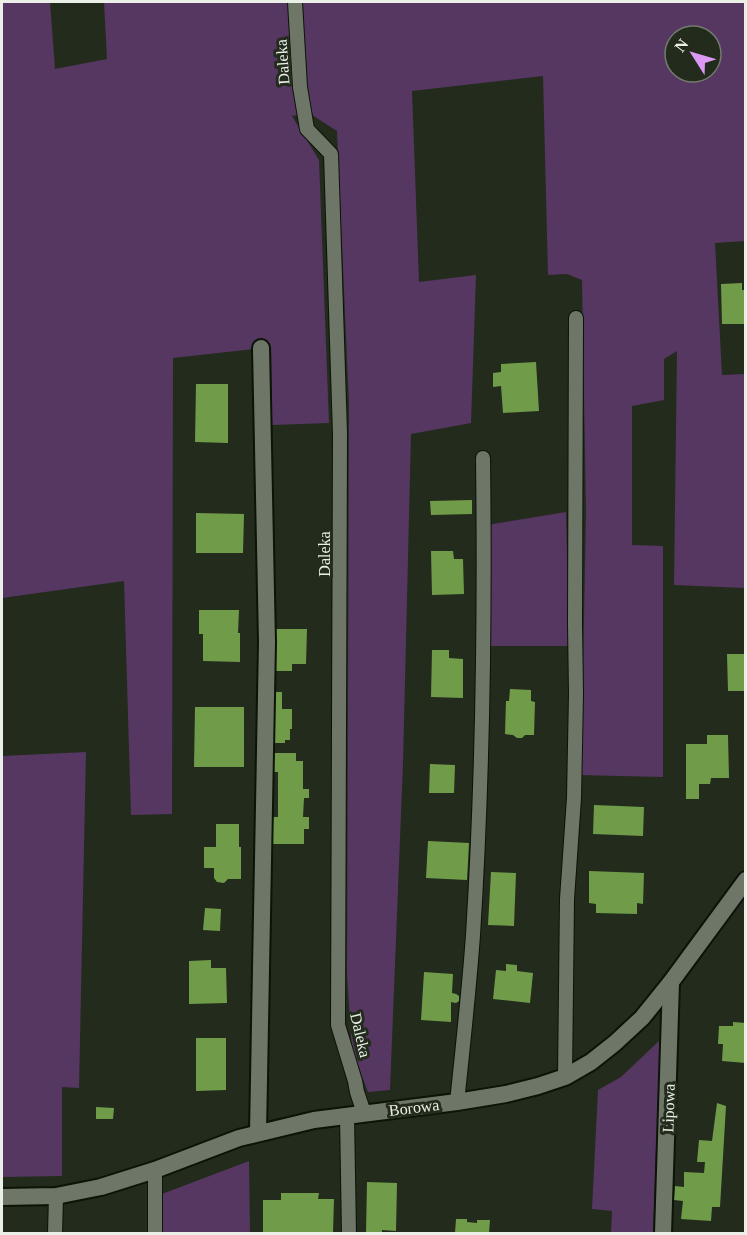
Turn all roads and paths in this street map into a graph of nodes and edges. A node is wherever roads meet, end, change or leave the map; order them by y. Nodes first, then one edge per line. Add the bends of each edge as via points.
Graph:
1 (295, 2) edge
2 (576, 318) dead end
3 (261, 348) dead end
4 (483, 458) dead end
5 (746, 880) edge
6 (672, 982) junction
7 (565, 1077) junction
8 (458, 1102) junction
9 (356, 1114) junction
10 (258, 1133) junction
11 (155, 1170) junction
12 (56, 1196) junction
13 (2, 1197) edge
14 (55, 1233) edge
15 (155, 1233) edge
16 (349, 1233) edge
17 (663, 1233) edge

1 - 9 lane, Daleka via 300,87 307,129 332,154 340,446 338,1025 355,1081
2 - 7 lane via 576,706 567,899
3 - 10 street via 267,642
4 - 8 lane via 479,804 473,936
5 - 6 street, Borowa
6 - 7 street, Borowa via 615,1043
6 - 17 street, Lipowa
7 - 8 street, Borowa via 506,1094
8 - 9 street, Borowa
9 - 10 street, Borowa
9 - 16 lane, Daleka
10 - 11 street, Borowa
11 - 12 street, Borowa
11 - 15 lane
12 - 13 street, Borowa
12 - 14 lane

